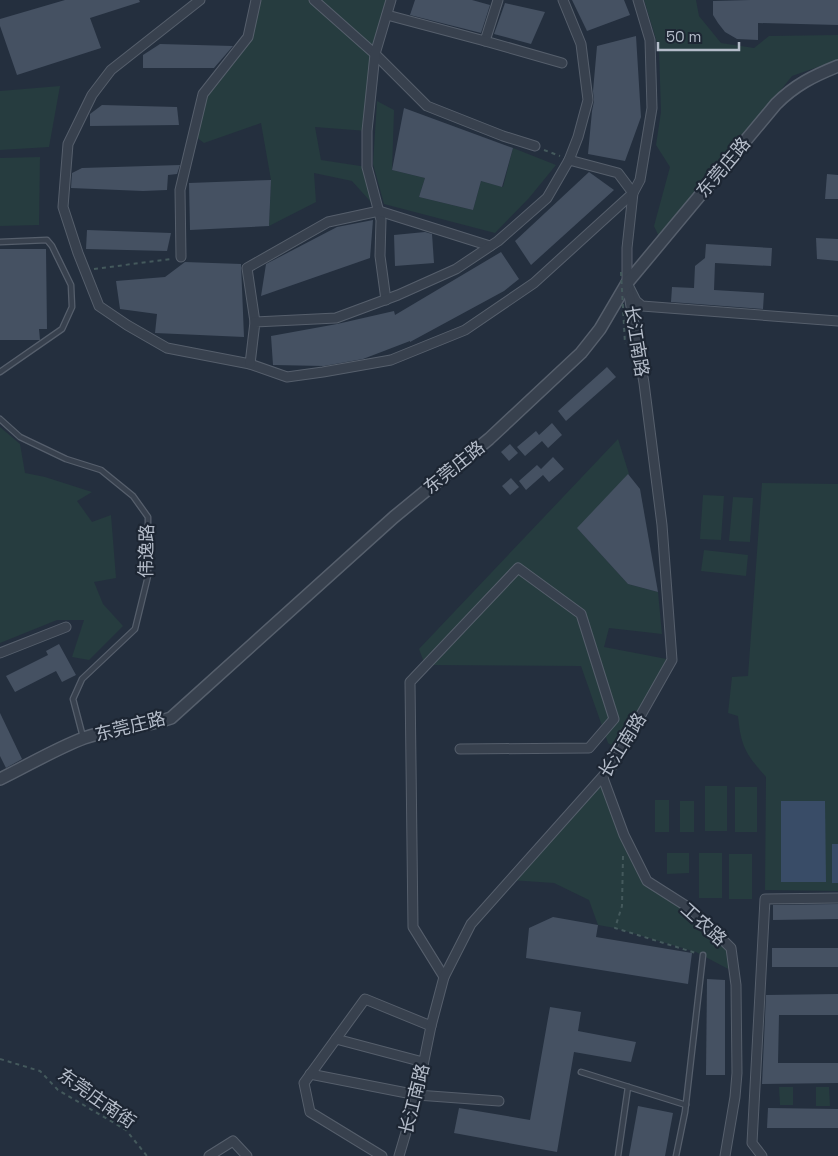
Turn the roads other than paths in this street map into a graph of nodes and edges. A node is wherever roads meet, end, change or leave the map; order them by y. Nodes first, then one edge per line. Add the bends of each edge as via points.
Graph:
1 (200, 0) edge
2 (256, 0) edge
3 (314, 0) edge
4 (391, 0) edge
5 (497, 0) edge
6 (562, 0) edge
7 (638, 0) edge
8 (387, 14) junction
9 (485, 40) junction
10 (375, 54) junction
11 (562, 63) dead end
12 (838, 66) edge
13 (535, 146) road end
14 (569, 160) junction
15 (633, 194) junction
16 (379, 211) junction
17 (0, 242) edge
18 (490, 246) junction
19 (181, 257) road end
20 (627, 283) junction
21 (386, 300) junction
22 (838, 321) edge
23 (255, 322) junction
24 (250, 364) junction
25 (0, 372) edge
26 (0, 419) edge
27 (66, 627) dead end
28 (0, 653) edge
29 (83, 738) junction
30 (460, 749) dead end
31 (603, 778) junction
32 (0, 779) edge
33 (838, 898) edge
34 (703, 955) road end
35 (444, 978) junction
36 (431, 1026) junction
37 (336, 1040) junction
38 (424, 1062) junction
39 (582, 1072) dead end
40 (310, 1074) junction
41 (628, 1087) junction
42 (416, 1095) junction
43 (499, 1101) dead end
44 (686, 1105) junction
45 (209, 1156) edge
46 (247, 1156) edge
47 (382, 1156) edge
48 (399, 1156) edge
49 (618, 1156) edge
50 (676, 1156) edge
51 (725, 1156) edge
52 (762, 1156) edge

1 - 24 street via 111,70 92,95 68,144 63,206 99,306 126,326 167,348
2 - 19 street via 248,37 203,94 180,190
3 - 10 street
4 - 8 street
5 - 9 street
6 - 14 street via 581,44 588,100
7 - 15 street, 长江南路 via 650,40 652,108 640,180
8 - 9 street
8 - 10 street
9 - 11 street
10 - 13 street via 427,106
10 - 16 street via 367,131 367,167
12 - 20 street, 东莞庄路 via 803,81 787,92
14 - 15 street via 618,173
14 - 18 street via 547,198
15 - 20 street, 长江南路 via 626,248
15 - 24 street via 534,283 465,330 390,360 323,372 287,376
16 - 18 street
16 - 21 street via 380,256
16 - 23 street via 328,222 247,268
17 - 25 lane via 47,240 71,285 72,307 62,329
18 - 21 street via 456,269
20 - 22 street via 642,306
20 - 29 street, 东莞庄路 via 596,334 561,373 394,517 171,718
20 - 31 street, 长江南路 via 644,383 662,525 672,660
21 - 23 street via 336,318
23 - 24 street
26 - 29 lane, 伟逸路 via 20,437 66,459 102,470 133,496 148,517 148,576 136,629 82,679 73,699
27 - 28 street
29 - 32 street, 东莞庄路
30 - 35 street via 589,748 614,719 581,614 518,568 410,682 413,927
31 - 35 street, 长江南路 via 471,924
31 - 51 street, 工农路 via 647,882 691,909 731,948 736,985 737,1073
33 - 52 street via 765,899 752,1143
34 - 44 lane
35 - 36 street, 长江南路
36 - 37 street via 365,999
36 - 38 street, 长江南路
37 - 38 street
37 - 40 street
38 - 42 street, 长江南路
39 - 41 lane
40 - 42 street
40 - 47 street via 304,1083 310,1112
41 - 44 lane
41 - 49 lane
42 - 43 street
42 - 48 street, 长江南路
44 - 50 lane
45 - 46 street via 234,1141

